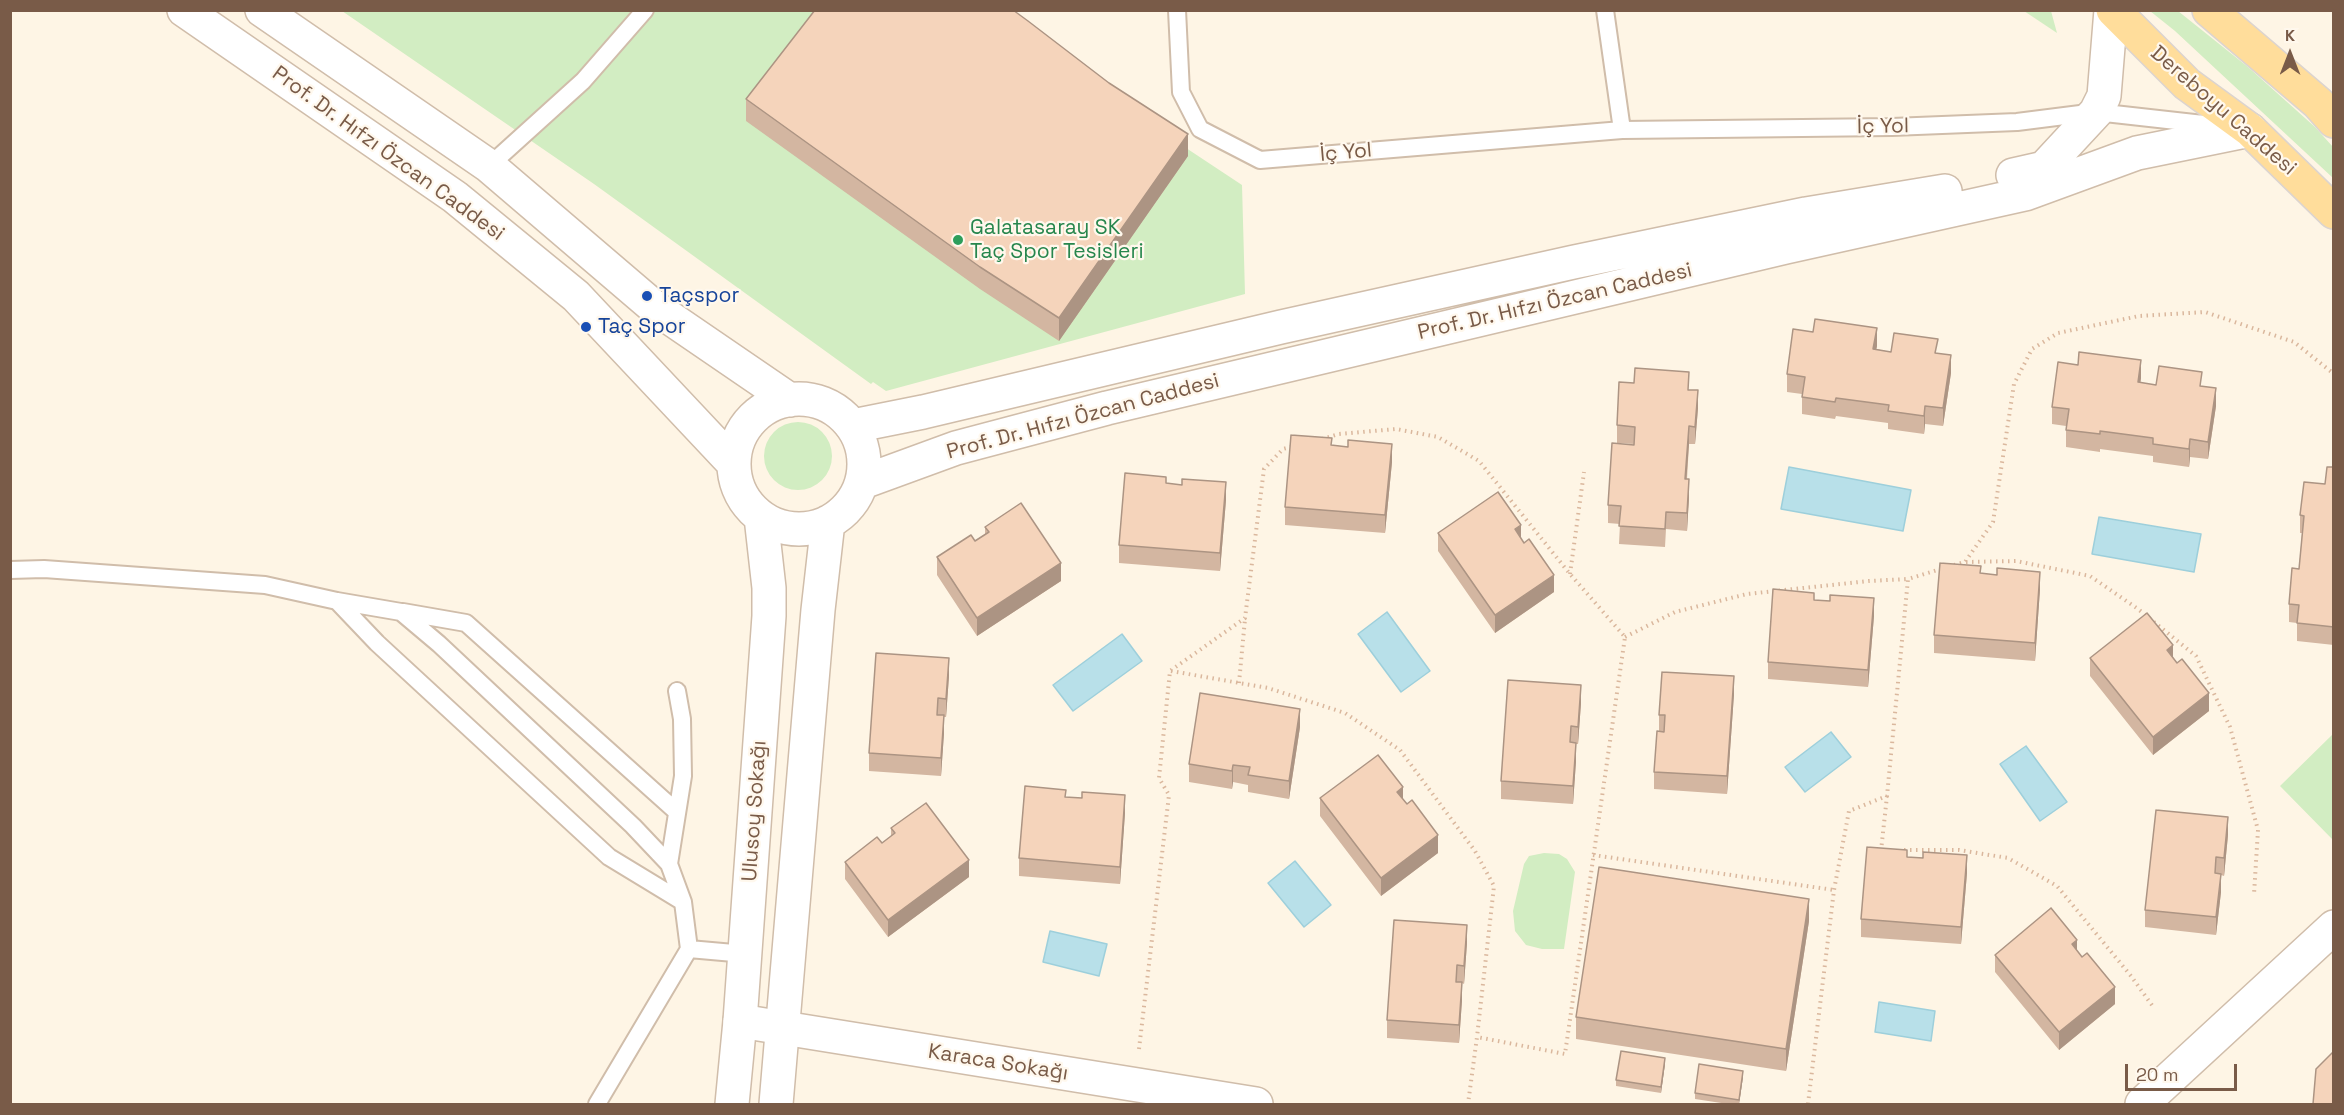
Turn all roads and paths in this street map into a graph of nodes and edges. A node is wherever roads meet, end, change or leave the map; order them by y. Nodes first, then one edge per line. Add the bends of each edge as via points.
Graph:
1 (184, 10) edge
2 (262, 10) edge
3 (645, 10) edge
4 (1177, 10) edge
5 (1605, 10) edge
6 (2112, 10) edge
7 (2209, 10) edge
8 (2096, 112) junction
9 (2334, 121) edge
10 (1622, 130) junction
11 (2250, 130) junction
12 (489, 166) junction
13 (2334, 212) edge
14 (2334, 374) edge
15 (790, 400) junction
16 (853, 426) junction
17 (1316, 440) edge
18 (1305, 443) edge
19 (734, 464) junction
20 (1584, 472) dead end
21 (863, 482) junction
22 (761, 517) junction
23 (828, 522) junction
24 (1965, 562) junction
25 (10, 570) edge
26 (1570, 574) junction
27 (1908, 579) junction
28 (337, 601) junction
29 (401, 612) junction
30 (1245, 618) junction
31 (1625, 637) junction
32 (1170, 671) junction
33 (1239, 683) junction
34 (677, 691) dead end
35 (1887, 796) junction
36 (677, 812) junction
37 (1892, 850) edge
38 (1903, 850) edge
39 (1593, 855) junction
40 (669, 864) junction
41 (1834, 890) junction
42 (2254, 894) dead end
43 (683, 902) junction
44 (2334, 927) edge
45 (689, 949) junction
46 (745, 954) junction
47 (2154, 1008) dead end
48 (740, 1021) junction
49 (782, 1028) junction
50 (1477, 1037) junction
51 (1135, 1086) junction
52 (1182, 1099) edge
53 (597, 1104) edge
54 (732, 1104) edge
55 (776, 1104) edge
56 (1256, 1104) edge
57 (1468, 1104) edge
58 (1808, 1104) edge
59 (2142, 1104) edge

1 - 19 street, Prof. Dr. Hıfzı Özcan Caddesi via 455,198 576,296
2 - 12 street, Prof. Dr. Hıfzı Özcan Caddesi
3 - 12 lane via 583,81
4 - 10 lane, İç Yol via 1181,92 1200,129 1260,160
5 - 10 lane
6 - 8 street via 2104,96
6 - 11 main road, Dereboyu Caddesi via 2187,84
7 - 9 main road
8 - 10 lane, İç Yol via 2017,123 1892,128
8 - 11 lane, İç Yol
8 - 16 street, Prof. Dr. Hıfzı Özcan Caddesi via 2044,168 1563,265
11 - 13 main road, Dereboyu Caddesi
11 - 21 street, Prof. Dr. Hıfzı Özcan Caddesi via 2137,153 2025,194 1107,408 956,448
12 - 15 street, Prof. Dr. Hıfzı Özcan Caddesi via 654,307
14 - 24 path via 2294,342 2205,312 2139,316 2058,333 2032,349 2014,384 1993,522
15 - 16 street via 820,402
15 - 19 street via 760,411 737,444
16 - 21 street via 862,443
17 - 26 path via 1396,429 1438,437 1479,461
18 - 30 path via 1283,449 1264,469
19 - 22 street via 742,498
20 - 26 path
21 - 23 street via 854,499
22 - 23 street via 779,526 800,529
22 - 46 street, Ulusoy Sokağı via 769,616
23 - 49 street
24 - 27 path
24 - 42 path via 2016,561 2090,576 2196,656 2230,728 2258,830
25 - 28 lane via 265,585
26 - 31 path
27 - 31 path via 1747,594 1675,612
27 - 35 path
28 - 29 lane
28 - 43 lane via 377,643 609,857
29 - 36 lane via 466,623
29 - 40 lane via 633,826
30 - 32 path
30 - 33 path
31 - 39 path
32 - 33 path
32 - 51 path via 1159,778 1169,795
33 - 50 path via 1269,688 1345,713 1400,750 1474,851 1494,886
34 - 36 lane via 684,747
35 - 37 path via 1880,850
35 - 41 path via 1849,811
36 - 40 lane
38 - 47 path via 1959,850 2008,858 2056,886
39 - 41 path
39 - 50 path via 1565,1054
40 - 43 lane
41 - 58 path
43 - 45 lane
44 - 59 street
45 - 46 lane
45 - 53 lane
46 - 48 street, Ulusoy Sokağı
48 - 49 street, Karaca Sokağı
48 - 54 street, Ulusoy Sokağı
49 - 51 street, Karaca Sokağı
49 - 55 street
50 - 57 path
51 - 52 street, Karaca Sokağı
52 - 56 street, Karaca Sokağı

